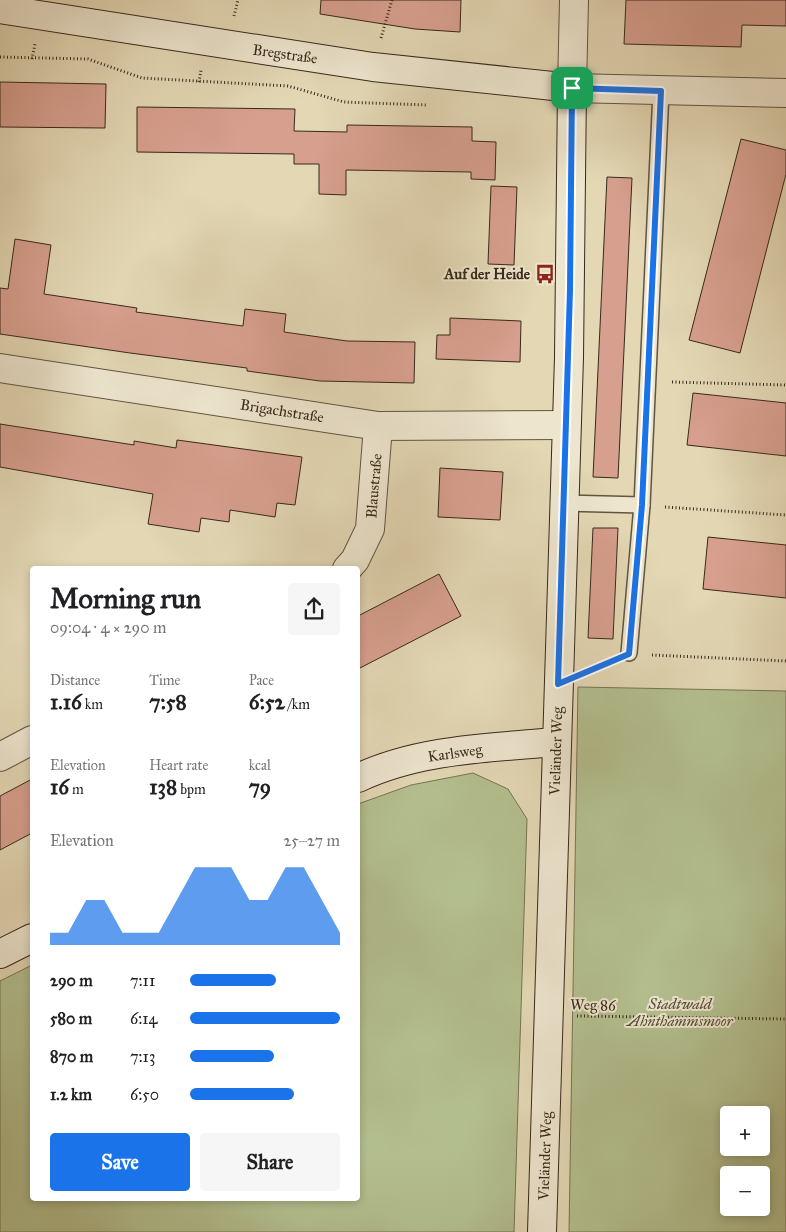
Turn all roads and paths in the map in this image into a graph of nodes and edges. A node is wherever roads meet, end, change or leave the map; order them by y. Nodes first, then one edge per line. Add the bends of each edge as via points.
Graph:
1 (392, 0) edge
2 (574, 0) edge
3 (0, 9) edge
4 (0, 57) edge
5 (373, 67) junction
6 (572, 88) junction
7 (661, 91) junction
8 (786, 93) edge
9 (430, 105) dead end
10 (0, 368) edge
11 (648, 382) junction
12 (786, 385) edge
13 (566, 425) junction
14 (378, 426) junction
15 (564, 503) junction
16 (642, 505) junction
17 (786, 515) edge
18 (350, 566) edge
19 (629, 654) junction
20 (786, 661) edge
21 (558, 684) junction
22 (30, 741) edge
23 (556, 742) junction
24 (0, 757) edge
25 (360, 777) edge
26 (30, 939) edge
27 (0, 954) edge
28 (550, 1015) junction
29 (786, 1019) edge
30 (542, 1232) edge

1 - 5 path
2 - 6 street, Vieländer Weg
3 - 5 street, Bregstraße
4 - 9 path via 88,59 142,78 288,86 344,102
5 - 6 street, Bregstraße
6 - 7 street
6 - 13 street, Vieländer Weg
7 - 8 street
7 - 11 lane
10 - 14 street, Brigachstraße
11 - 12 path
11 - 16 lane
13 - 14 street, Brigachstraße
13 - 15 street, Vieländer Weg
14 - 18 street, Blaustraße via 370,529
15 - 16 lane
15 - 21 street, Vieländer Weg
16 - 17 path
16 - 19 lane
19 - 20 path
19 - 21 path
21 - 23 street, Vieländer Weg
22 - 24 street
23 - 25 street, Karlsweg via 439,753 378,768
23 - 28 street, Vieländer Weg
26 - 27 street
28 - 29 path, Weg 86
28 - 30 street, Vieländer Weg

